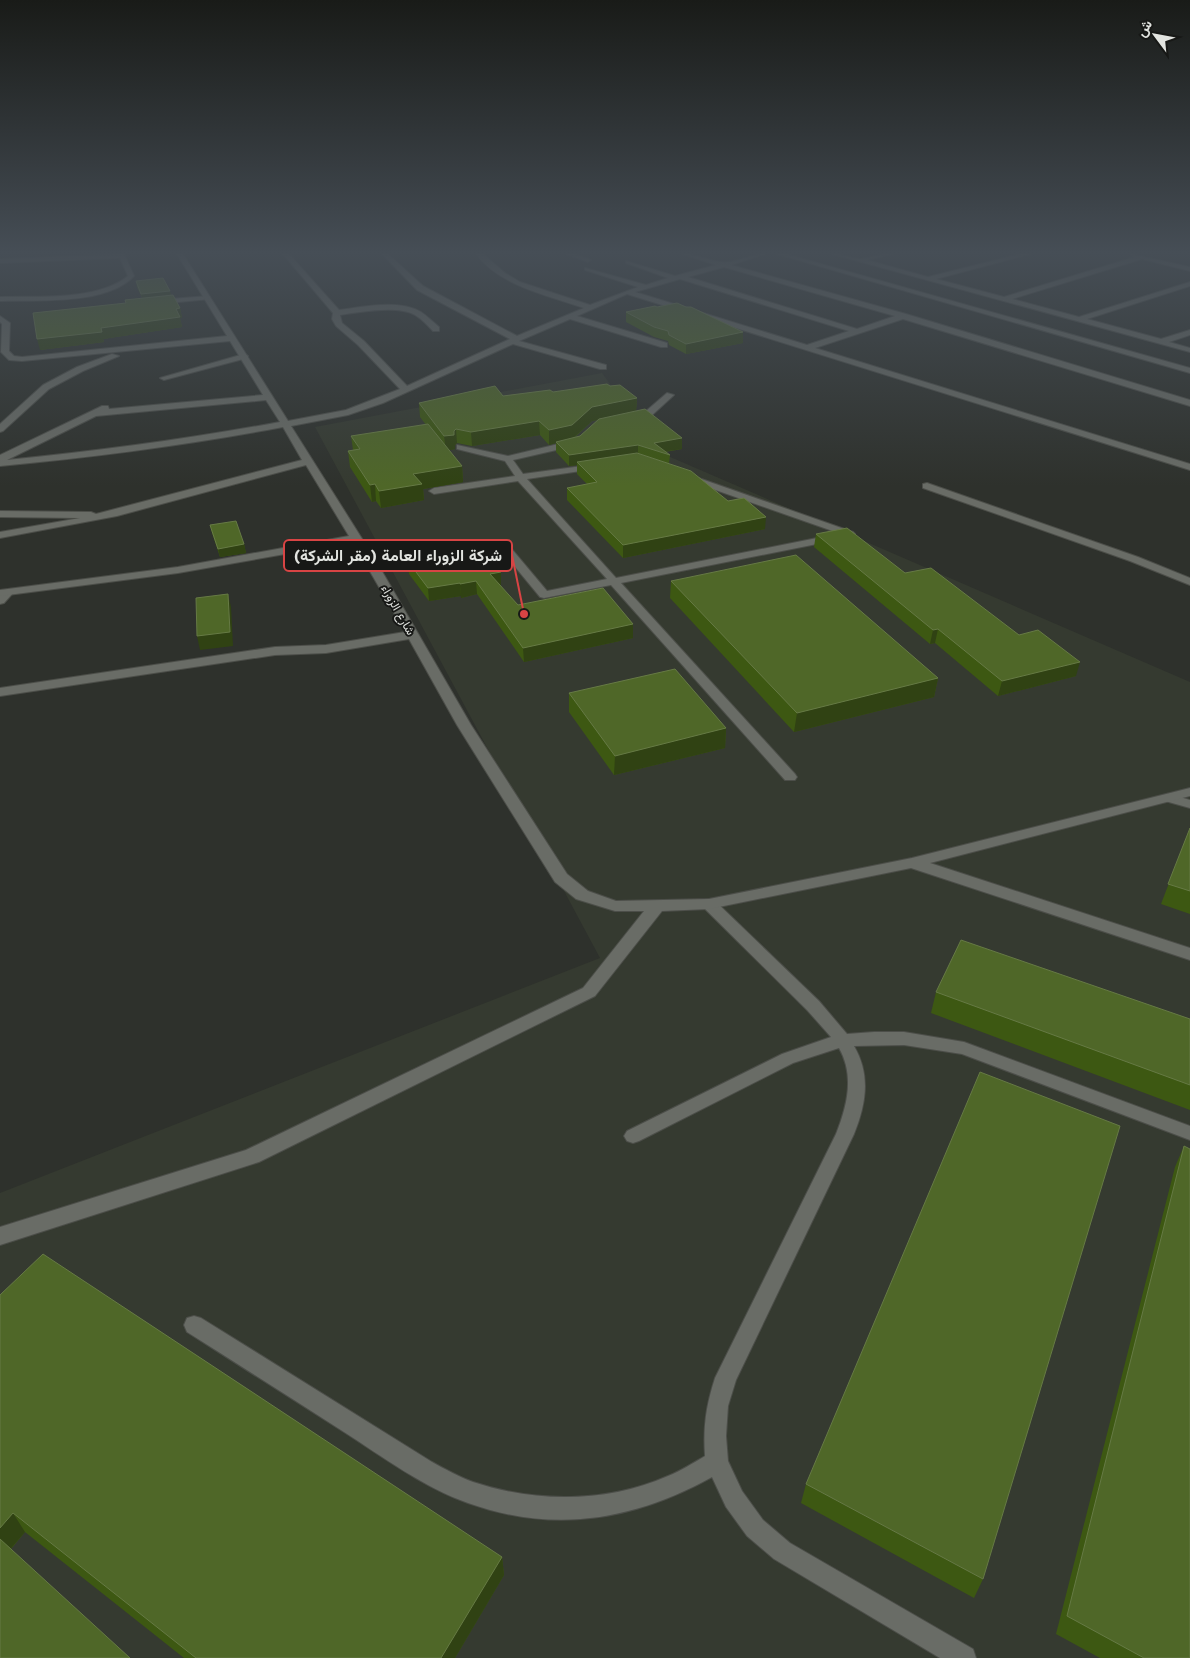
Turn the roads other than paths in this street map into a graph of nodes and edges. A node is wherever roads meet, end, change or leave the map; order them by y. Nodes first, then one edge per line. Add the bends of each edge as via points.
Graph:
1 (3, 331) edge
2 (229, 331) edge
3 (348, 331) edge
4 (498, 331) edge
5 (533, 331) edge
6 (619, 331) edge
7 (754, 331) edge
8 (855, 331) edge
9 (954, 331) edge
10 (1055, 331) edge
11 (1123, 331) edge
12 (1190, 332) edge
13 (233, 338) junction
14 (514, 340) junction
15 (1161, 342) junction
16 (664, 345) edge
17 (142, 346) junction
18 (807, 348) junction
19 (1190, 350) edge
20 (244, 356) junction
21 (34, 359) junction
22 (0, 363) edge
23 (52, 364) junction
24 (603, 367) dead end
25 (1190, 371) edge
26 (164, 378) dead end
27 (46, 387) junction
28 (405, 390) junction
29 (670, 396) dead end
30 (270, 397) junction
31 (115, 402) dead end
32 (1190, 403) edge
33 (96, 413) junction
34 (621, 420) edge
35 (286, 424) junction
36 (0, 429) edge
37 (582, 437) edge
38 (460, 448) edge
39 (0, 459) edge
40 (508, 459) junction
41 (308, 461) junction
42 (0, 463) edge
43 (608, 464) edge
44 (1190, 467) edge
45 (684, 476) edge
46 (520, 477) junction
47 (926, 486) dead end
48 (434, 491) edge
49 (0, 514) edge
50 (102, 515) junction
51 (0, 535) edge
52 (356, 538) junction
53 (370, 561) junction
54 (614, 580) junction
55 (1190, 582) edge
56 (3, 596) edge
57 (412, 635) junction
58 (0, 692) edge
59 (790, 777) dead end
60 (1190, 792) edge
61 (1170, 798) junction
62 (1190, 804) edge
63 (912, 863) junction
64 (708, 904) junction
65 (657, 906) junction
66 (1190, 954) edge
67 (843, 1041) junction
68 (1190, 1133) edge
69 (633, 1136) dead end
70 (0, 1236) edge
71 (194, 1325) dead end
72 (717, 1462) junction
73 (964, 1658) edge

1 - 21 street via 7,355
2 - 13 street, شارع الزوراء
3 - 28 street
4 - 14 street
5 - 14 street
6 - 16 street
7 - 18 street
8 - 18 street
9 - 32 street
10 - 25 street
11 - 15 street
12 - 15 street
13 - 17 street
13 - 20 street, شارع الزوراء
14 - 24 street
14 - 28 street
15 - 19 street
17 - 23 street
17 - 27 street via 80,368
18 - 44 street
20 - 26 lane
20 - 30 street, شارع الزوراء
21 - 22 street
21 - 23 street
23 - 27 street
27 - 36 street
28 - 35 street via 348,412
29 - 34 lane via 648,414
30 - 33 street
30 - 35 street, شارع الزوراء
31 - 33 street
33 - 39 street
35 - 41 street, شارع الزوراء
35 - 42 street via 88,455
37 - 40 lane via 576,443
38 - 40 lane
40 - 46 lane
41 - 50 street
41 - 52 street, شارع الزوراء
43 - 46 lane
45 - 54 lane via 850,534
46 - 48 lane
46 - 54 lane
47 - 55 street via 1134,558
49 - 50 street
50 - 51 street via 72,524
52 - 53 street, شارع الزوراء
52 - 56 street via 268,556
53 - 54 lane via 428,547 500,543 544,595
53 - 57 street, شارع الزوراء
54 - 59 lane
57 - 58 street via 326,649 275,651
57 - 65 street, شارع الزوراء via 560,878 582,895 614,906
60 - 61 street, شارع الزوراء
61 - 62 lane
61 - 63 street, شارع الزوراء
63 - 64 street, شارع الزوراء
63 - 66 street
64 - 65 street, شارع الزوراء
64 - 67 lane via 823,1016
65 - 70 street via 589,992 252,1156
67 - 68 lane via 902,1038 964,1048
67 - 69 lane via 786,1059
67 - 72 lane via 854,1063 858,1087 855,1111 726,1378 717,1406
71 - 72 lane via 424,1470 469,1492 511,1503 571,1509 624,1502 673,1486
72 - 73 lane via 734,1499 755,1528 782,1551

